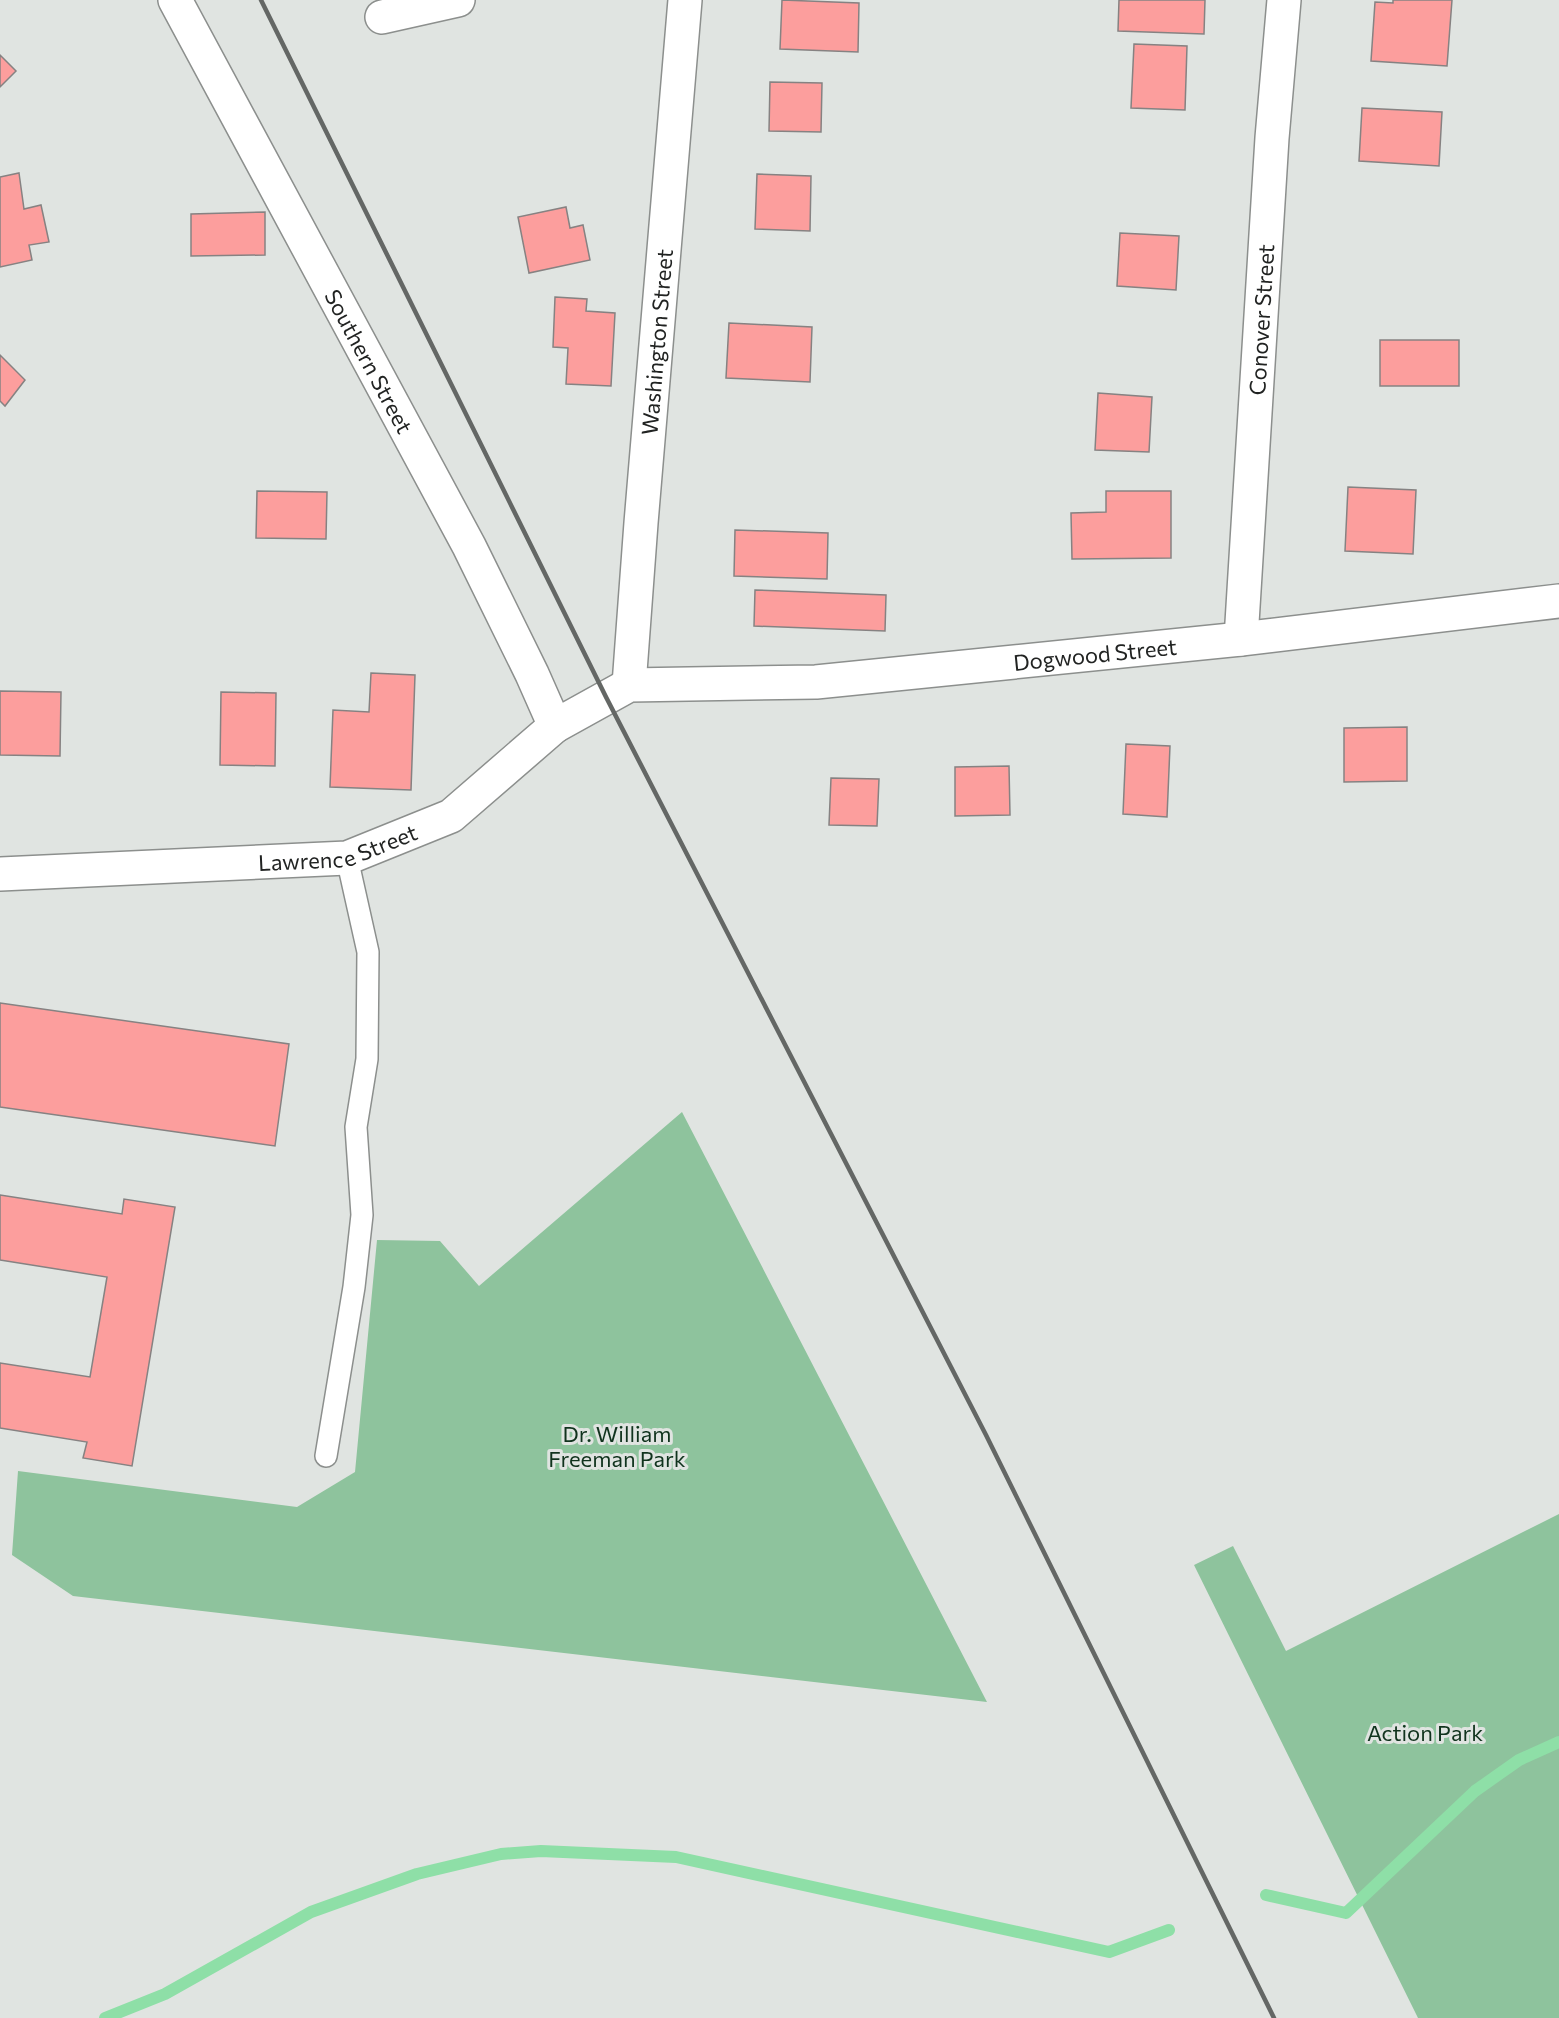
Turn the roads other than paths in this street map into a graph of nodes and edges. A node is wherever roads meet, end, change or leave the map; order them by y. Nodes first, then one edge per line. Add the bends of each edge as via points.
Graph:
1 (175, 0) edge
2 (459, 0) edge
3 (685, 0) edge
4 (1284, 0) edge
5 (382, 17) dead end
6 (1559, 601) edge
7 (1241, 639) junction
8 (629, 685) junction
9 (555, 726) junction
10 (347, 858) junction
11 (0, 874) edge
12 (326, 1456) dead end

1 - 9 street, Southern Street via 469,546
2 - 5 street
3 - 8 street, Washington Street
4 - 7 street, Conover Street
6 - 7 street, Dogwood Street
7 - 8 street, Dogwood Street via 816,682
8 - 9 street, Lawrence Street
9 - 10 street, Lawrence Street via 451,816
10 - 11 street, Lawrence Street
10 - 12 lane via 368,952 367,1059 356,1127 362,1215

